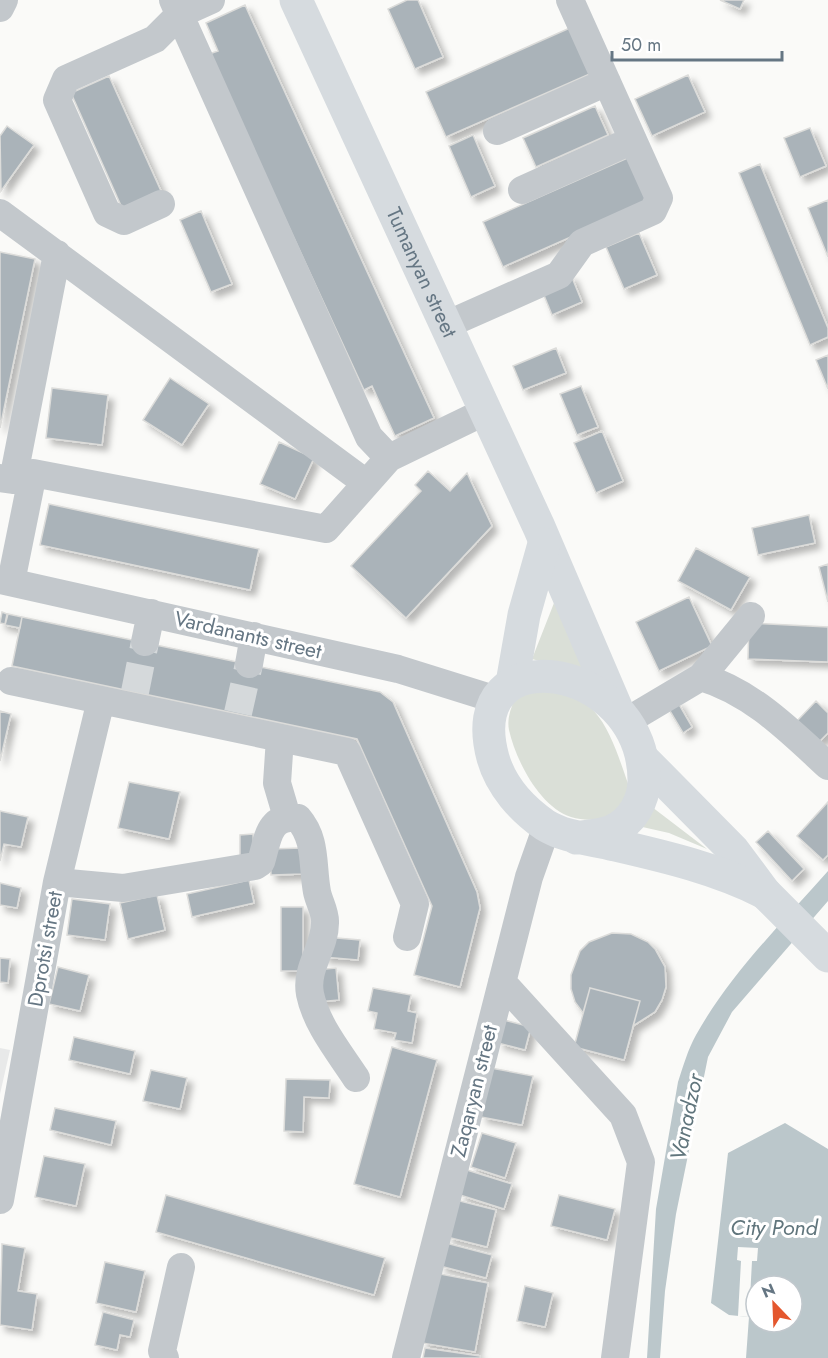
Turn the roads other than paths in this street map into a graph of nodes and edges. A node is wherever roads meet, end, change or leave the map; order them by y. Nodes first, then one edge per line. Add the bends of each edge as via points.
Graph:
1 (4, 0) edge
2 (211, 0) edge
3 (296, 0) edge
4 (570, 0) edge
5 (177, 7) edge
6 (0, 8) edge
7 (607, 82) junction
8 (497, 131) dead end
9 (633, 140) junction
10 (522, 190) dead end
11 (161, 204) dead end
12 (0, 213) edge
13 (57, 254) junction
14 (446, 325) junction
15 (486, 411) junction
16 (389, 458) junction
17 (0, 478) edge
18 (366, 483) junction
19 (544, 544) junction
20 (6, 581) edge
21 (151, 613) junction
22 (751, 616) dead end
23 (255, 636) junction
24 (145, 642) tunnel mouth
25 (249, 664) tunnel mouth
26 (701, 677) junction
27 (11, 681) dead end
28 (503, 691) junction
29 (101, 700) junction
30 (621, 714) junction
31 (280, 738) junction
32 (643, 759) junction
33 (828, 766) edge
34 (287, 817) junction
35 (562, 832) junction
36 (57, 882) junction
37 (765, 893) junction
38 (407, 937) dead end
39 (826, 954) edge
40 (502, 982) junction
41 (356, 1078) dead end
42 (0, 1200) edge
43 (181, 1267) dead end
44 (165, 1358) edge
45 (406, 1358) edge
46 (615, 1358) edge

1 - 6 street
2 - 5 street
3 - 14 highway, Tumanyan street
4 - 7 street
5 - 11 street via 155,39 66,79 57,100 107,213 124,221
5 - 16 street via 369,437
7 - 8 street
7 - 9 street
9 - 10 street
9 - 14 street via 659,198 653,211 582,243 559,275
12 - 13 street
13 - 17 street via 13,480
13 - 18 street
14 - 15 highway, Tumanyan street
15 - 16 street
15 - 19 highway, Tumanyan street
16 - 18 street
18 - 20 street via 326,529 33,473
19 - 28 highway
19 - 30 highway, Tumanyan street
20 - 21 street, Vardanants street
21 - 23 street, Vardanants street
21 - 24 street
22 - 26 street
23 - 25 street
23 - 28 street, Vardanants street
26 - 30 street
26 - 33 street via 726,684 774,716
27 - 29 street
28 - 30 highway via 530,678 559,678 593,690
28 - 35 highway via 490,739 498,773 513,795
29 - 31 street via 134,699 236,721
29 - 36 street, Dprotsi street
30 - 32 highway via 633,730
31 - 34 street via 277,783
31 - 38 street via 347,752 415,904
32 - 35 highway via 640,805 628,819 612,831
32 - 37 highway via 734,850
34 - 36 street via 277,820 261,862 255,866 123,888
34 - 41 street via 298,818 309,836 326,923 310,973 310,994 324,1028
35 - 37 highway via 730,875
35 - 40 street, Zaqaryan street via 529,877
36 - 42 street, Dprotsi street
37 - 39 highway
40 - 45 street, Zaqaryan street
40 - 46 street via 623,1115 641,1162
43 - 44 street via 162,1351

